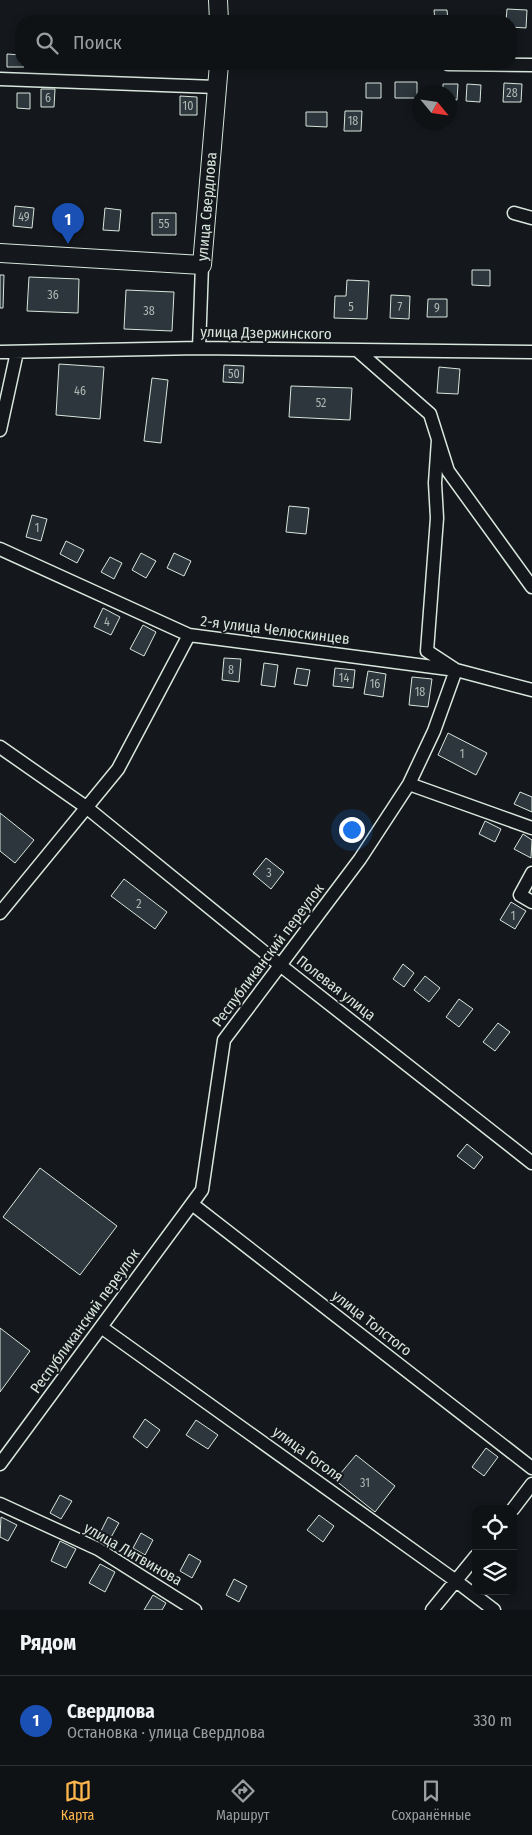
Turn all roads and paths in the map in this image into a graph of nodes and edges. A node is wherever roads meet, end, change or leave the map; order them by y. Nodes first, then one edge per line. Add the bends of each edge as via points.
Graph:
1 (218, 0) edge
2 (219, 15) edge
3 (517, 65) edge
4 (532, 65) edge
5 (218, 70) edge
6 (0, 79) edge
7 (216, 87) junction
8 (514, 213) dead end
9 (532, 218) edge
10 (0, 253) edge
11 (202, 265) junction
12 (199, 348) junction
13 (358, 351) junction
14 (0, 352) edge
15 (17, 352) junction
16 (532, 352) edge
17 (0, 430) edge
18 (438, 440) junction
19 (0, 550) edge
20 (532, 586) edge
21 (189, 635) junction
22 (456, 670) junction
23 (532, 690) edge
24 (0, 747) edge
25 (409, 784) junction
26 (86, 807) junction
27 (532, 828) edge
28 (532, 873) edge
29 (532, 902) edge
30 (0, 913) edge
31 (280, 965) junction
32 (532, 1164) edge
33 (192, 1204) junction
34 (101, 1327) junction
35 (0, 1464) edge
36 (532, 1468) edge
37 (532, 1484) edge
38 (0, 1504) edge
39 (516, 1505) edge
40 (472, 1561) edge
41 (456, 1581) junction
42 (194, 1610) edge
43 (432, 1610) edge
44 (494, 1610) edge

1 - 2 street
3 - 4 street
5 - 7 street, улица Свердлова
6 - 7 street
7 - 11 street, улица Свердлова
8 - 9 street
10 - 11 street, улица Свердлова
11 - 12 street
12 - 13 street, улица Дзержинского
12 - 15 street, улица Дзержинского
13 - 16 street, улица Дзержинского
13 - 18 street via 430,414
14 - 15 street, улица Дзержинского
15 - 17 street
18 - 20 street via 448,471
18 - 22 street via 437,518 427,651
19 - 21 street, 2-я улица Челюскинцев
21 - 22 street, 2-я улица Челюскинцев
21 - 26 street via 118,769
22 - 23 street, 2-я улица Челюскинцев
22 - 25 street, Республиканский переулок via 434,731
24 - 26 street, Полевая улица
25 - 27 street
25 - 31 street, Республиканский переулок via 360,859
26 - 30 street
26 - 31 street, Полевая улица
28 - 29 street via 520,895
31 - 32 street, Полевая улица
31 - 33 street, Республиканский переулок via 224,1040 202,1190
33 - 34 street, Республиканский переулок
33 - 36 street, улица Толстого
34 - 35 street, Республиканский переулок
34 - 41 street, улица Гоголя
37 - 39 street
38 - 42 street, улица Литвинова via 98,1549
40 - 41 street
41 - 43 street
41 - 44 street, улица Гоголя

